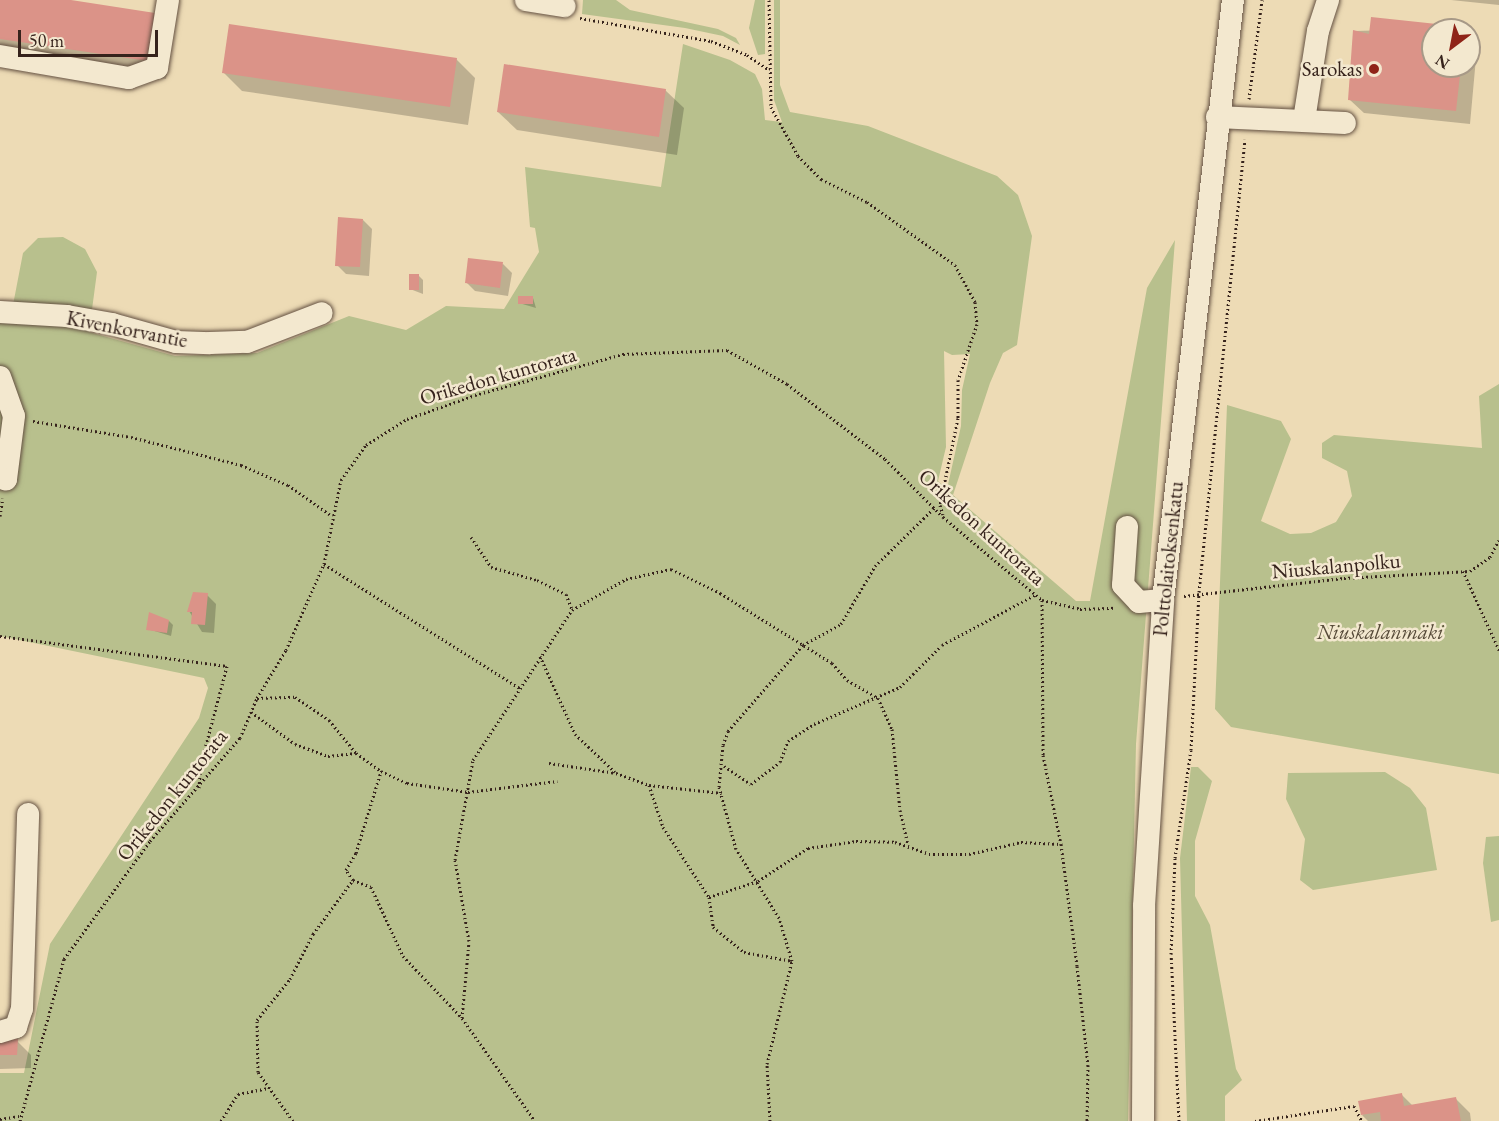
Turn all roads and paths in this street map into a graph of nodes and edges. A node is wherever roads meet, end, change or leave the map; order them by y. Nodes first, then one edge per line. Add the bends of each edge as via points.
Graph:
1 (168, 0) edge
2 (526, 0) edge
3 (769, 0) edge
4 (1233, 0) edge
5 (1262, 0) edge
6 (1328, 0) edge
7 (565, 6) joint
8 (0, 56) edge
9 (769, 70) junction
10 (1217, 117) junction
11 (1247, 119) junction
12 (1304, 120) junction
13 (1345, 123) dead end
14 (0, 312) edge
15 (322, 314) dead end
16 (0, 377) edge
17 (14, 416) junction
18 (0, 478) edge
19 (934, 508) junction
20 (332, 516) junction
21 (943, 517) junction
22 (1127, 527) dead end
23 (471, 537) dead end
24 (1499, 540) edge
25 (324, 564) junction
26 (1463, 571) junction
27 (1199, 592) junction
28 (1035, 595) junction
29 (1042, 600) junction
30 (1163, 600) junction
31 (1139, 602) junction
32 (572, 610) junction
33 (0, 636) edge
34 (803, 645) junction
35 (1499, 650) edge
36 (539, 655) junction
37 (521, 689) junction
38 (257, 698) junction
39 (878, 698) junction
40 (251, 712) junction
41 (356, 753) junction
42 (549, 764) dead end
43 (724, 766) junction
44 (381, 771) junction
45 (616, 773) junction
46 (557, 782) dead end
47 (649, 785) junction
48 (199, 788) junction
49 (468, 792) junction
50 (722, 793) junction
51 (28, 814) dead end
52 (1061, 844) junction
53 (908, 845) junction
54 (353, 880) junction
55 (758, 880) junction
56 (709, 897) junction
57 (792, 961) junction
58 (462, 1018) junction
59 (0, 1032) edge
60 (268, 1088) junction
61 (20, 1116) junction
62 (0, 1119) edge
63 (20, 1121) edge
64 (221, 1121) edge
65 (293, 1121) edge
66 (535, 1121) edge
67 (770, 1121) edge
68 (1087, 1121) edge
69 (1143, 1121) edge
70 (1179, 1121) edge
71 (1255, 1121) edge
72 (1362, 1121) edge

1 - 8 street via 157,68 129,78
2 - 7 street
3 - 9 path
4 - 10 street, Polttolaitoksenkatu
5 - 11 path
6 - 12 street via 1317,31
7 - 9 path via 581,18 711,40 747,55
9 - 21 path via 776,121 810,171 867,202 945,257 963,276 972,295 977,324 958,380 955,438 940,505
10 - 11 street
10 - 30 street, Polttolaitoksenkatu
11 - 12 street
11 - 27 path
12 - 13 street
14 - 15 street, Kivenkorvantie via 67,316 176,342 210,343 247,342
16 - 17 street
17 - 18 street via 6,479
17 - 20 path via 142,440 241,465 288,485
19 - 20 path, Orikedon kuntorata via 885,459 805,398 727,350 623,354 475,395 407,419 366,445 341,480
19 - 21 path, Orikedon kuntorata
19 - 34 path via 875,566 841,624
20 - 25 path, Orikedon kuntorata
21 - 28 path, Orikedon kuntorata
22 - 31 street via 1123,585
23 - 32 path via 491,567 537,580 567,594
24 - 26 path, Niuskalanpolku via 1490,557 1470,572
25 - 37 path
25 - 38 path, Orikedon kuntorata via 286,650
26 - 27 path, Niuskalanpolku
26 - 35 path
27 - 30 path, Niuskalanpolku
27 - 70 path via 1191,750 1175,858 1171,954
28 - 29 path, Orikedon kuntorata
28 - 39 path via 942,645 900,687
29 - 31 path, Orikedon kuntorata via 1094,611
29 - 52 path, Orikedon kuntorata via 1042,755
30 - 31 street
30 - 69 street, Polttolaitoksenkatu via 1144,906
32 - 34 path via 626,579 671,569 720,592
32 - 36 path
33 - 48 path via 227,666 201,764
34 - 39 path
34 - 43 path via 728,731 723,745
36 - 37 path
36 - 45 path via 575,734
37 - 49 path via 473,760
38 - 40 path, Orikedon kuntorata
38 - 41 path via 295,697 328,720
39 - 43 path via 814,724 788,741 780,762 751,784
39 - 53 path via 892,729 900,810
40 - 41 path via 295,744 328,756
40 - 48 path, Orikedon kuntorata via 240,738
41 - 44 path
42 - 45 path
43 - 50 path via 719,787
44 - 49 path via 407,783
44 - 54 path via 356,853 346,870
45 - 47 path
46 - 49 path
47 - 50 path
47 - 56 path via 663,826
48 - 61 path, Orikedon kuntorata via 150,841 64,959
49 - 58 path via 455,860 469,941
50 - 55 path via 736,849
51 - 59 street via 22,1009 16,1027
52 - 53 path via 1021,842 969,854 929,854
52 - 68 path, Orikedon kuntorata via 1088,1065
53 - 55 path via 856,841 808,848
54 - 58 path via 371,887 403,956
54 - 60 path via 313,934 290,979 257,1020 258,1072
55 - 56 path
55 - 57 path via 779,918
56 - 57 path via 713,927 744,952
57 - 67 path via 766,1064
58 - 66 path
60 - 64 path via 238,1094
60 - 65 path
61 - 62 path
61 - 63 path, Orikedon kuntorata
71 - 72 path via 1354,1106

